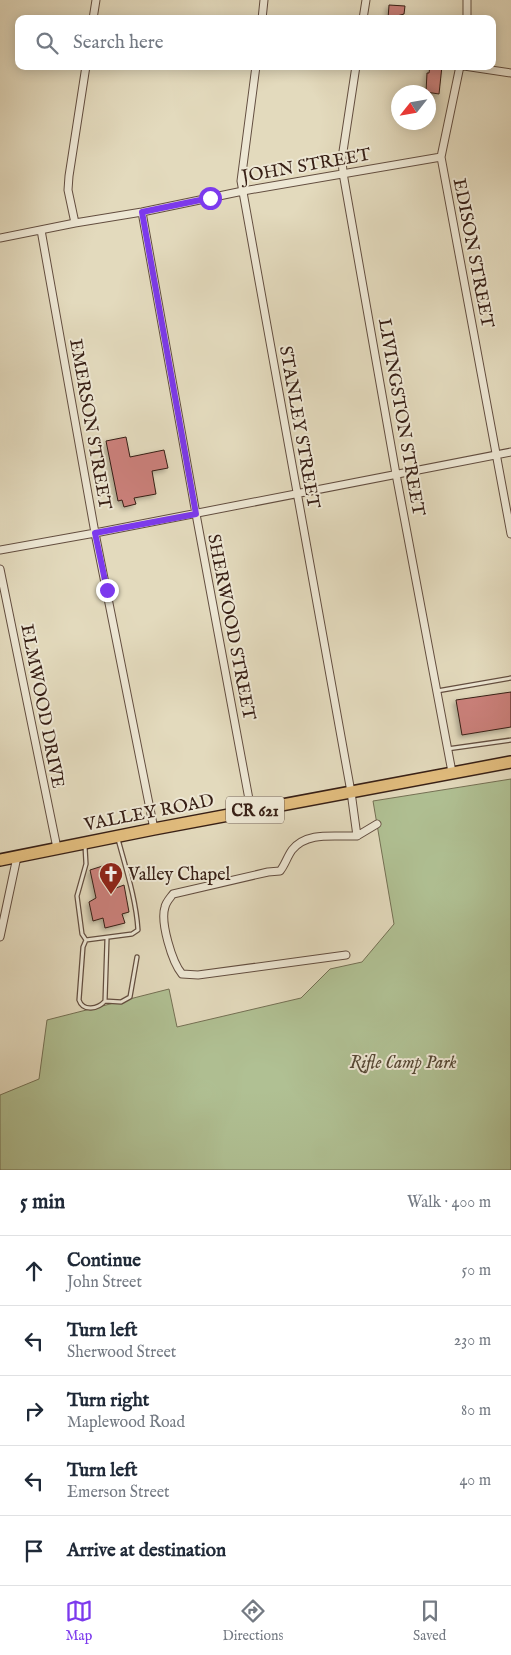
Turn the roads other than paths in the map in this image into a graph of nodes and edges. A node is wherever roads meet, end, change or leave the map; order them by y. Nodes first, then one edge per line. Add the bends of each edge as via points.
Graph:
1 (96, 0) edge
2 (264, 0) edge
3 (366, 0) edge
4 (467, 0) edge
5 (94, 15) edge
6 (262, 15) edge
7 (364, 15) edge
8 (467, 15) edge
9 (85, 70) edge
10 (255, 70) edge
11 (355, 70) edge
12 (461, 70) edge
13 (490, 70) edge
14 (511, 73) edge
15 (441, 157) junction
16 (343, 173) junction
17 (243, 191) junction
18 (142, 212) junction
19 (75, 223) junction
20 (41, 230) junction
21 (0, 238) edge
22 (511, 452) edge
23 (496, 455) junction
24 (396, 474) junction
25 (296, 494) junction
26 (196, 514) junction
27 (95, 533) junction
28 (511, 534) edge
29 (0, 550) edge
30 (0, 569) edge
31 (511, 678) edge
32 (437, 692) junction
33 (511, 740) edge
34 (448, 749) junction
35 (511, 762) edge
36 (452, 772) junction
37 (351, 792) junction
38 (251, 810) junction
39 (377, 824) dead end
40 (154, 829) junction
41 (118, 836) junction
42 (357, 836) junction
43 (84, 843) junction
44 (57, 848) junction
45 (17, 857) junction
46 (0, 860) edge
47 (0, 938) edge
48 (107, 938) junction
49 (86, 940) junction
50 (346, 954) dead end
51 (137, 958) dead end
52 (105, 1001) junction

1 - 5 street
2 - 6 street
3 - 7 street
4 - 8 street
9 - 19 street via 68,190
10 - 17 street, STANLEY STREET via 241,181
11 - 16 street, LIVINGSTON STREET via 342,158
12 - 15 street, EDISON STREET
13 - 14 street
15 - 16 street, JOHN STREET
15 - 23 street, EDISON STREET
16 - 17 street, JOHN STREET
16 - 24 street, LIVINGSTON STREET
17 - 18 street, JOHN STREET
17 - 25 street, STANLEY STREET
18 - 19 street, JOHN STREET
18 - 26 street, SHERWOOD STREET
19 - 20 street, JOHN STREET
20 - 21 street, JOHN STREET
20 - 27 street, EMERSON STREET
22 - 23 street
23 - 24 street
23 - 28 street, EDISON STREET
24 - 25 street
24 - 32 street, LIVINGSTON STREET
25 - 26 street
25 - 37 street, STANLEY STREET
26 - 27 street
26 - 38 street, SHERWOOD STREET
27 - 29 street
27 - 40 street, EMERSON STREET
30 - 44 street, ELMWOOD DRIVE
31 - 32 lane
32 - 34 street, LIVINGSTON STREET
33 - 34 lane
34 - 36 street, LIVINGSTON STREET
35 - 36 main road, VALLEY ROAD / CR 621
36 - 37 main road, VALLEY ROAD / CR 621
37 - 38 main road, VALLEY ROAD / CR 621
37 - 42 street, STANLEY STREET
38 - 40 main road, VALLEY ROAD / CR 621
39 - 42 street
40 - 41 main road, VALLEY ROAD / CR 621
41 - 43 main road, VALLEY ROAD / CR 621
41 - 48 lane via 138,930
42 - 50 street via 310,837 292,851 280,871 173,894 165,905 163,918 176,967 182,974 198,975
43 - 44 main road, VALLEY ROAD / CR 621
43 - 49 lane via 86,864 77,896 82,934
44 - 45 main road, VALLEY ROAD / CR 621
45 - 46 main road, VALLEY ROAD / CR 621
45 - 47 street
48 - 49 lane
48 - 52 lane
49 - 52 lane via 80,1004 88,1009
51 - 52 lane via 130,996 121,1002

